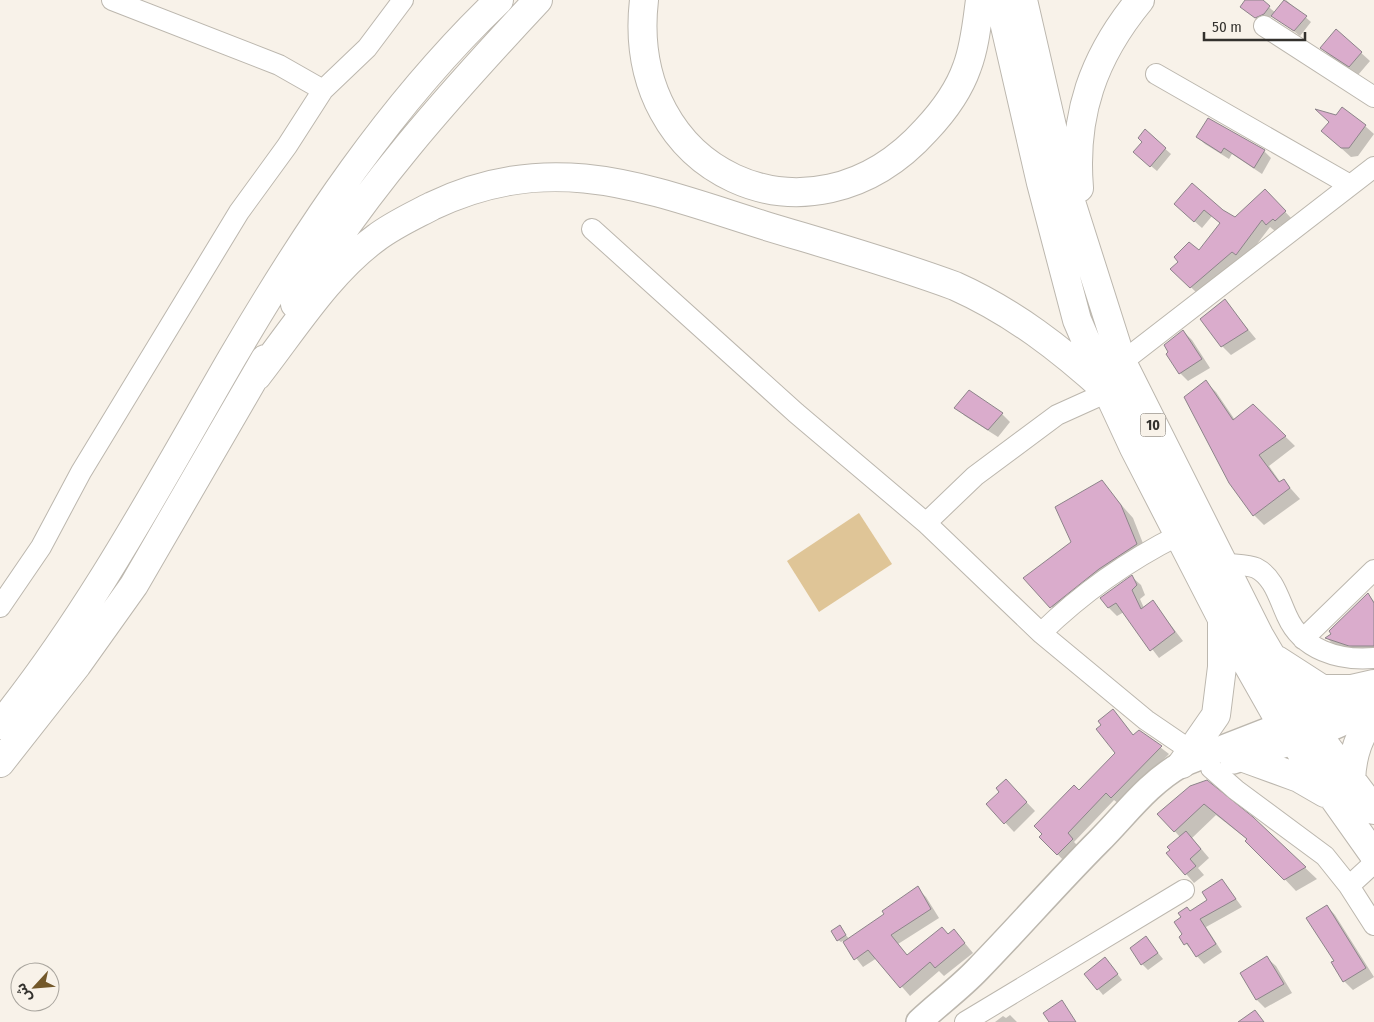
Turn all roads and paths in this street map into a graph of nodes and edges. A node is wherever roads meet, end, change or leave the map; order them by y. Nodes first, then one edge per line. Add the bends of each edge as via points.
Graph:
1 (112, 0) edge
2 (403, 0) edge
3 (476, 0) edge
4 (499, 0) edge
5 (538, 0) edge
6 (644, 0) edge
7 (980, 0) edge
8 (999, 0) edge
9 (1023, 0) edge
10 (1140, 0) edge
11 (1264, 26) dead end
12 (440, 62) junction
13 (1156, 74) dead end
14 (323, 90) junction
15 (1374, 97) edge
16 (1374, 167) edge
17 (1350, 185) junction
18 (592, 229) dead end
19 (1084, 242) junction
20 (1122, 362) junction
21 (257, 376) junction
22 (1108, 392) junction
23 (926, 523) junction
24 (1179, 535) junction
25 (1222, 563) junction
26 (1374, 570) edge
27 (0, 608) edge
28 (1222, 619) junction
29 (1041, 633) junction
30 (1303, 638) junction
31 (1271, 656) junction
32 (1374, 658) edge
33 (1374, 685) edge
34 (1374, 710) edge
35 (0, 725) edge
36 (1300, 729) junction
37 (1186, 757) junction
38 (1244, 758) junction
39 (0, 763) edge
40 (1211, 768) junction
41 (1341, 789) junction
42 (1374, 810) edge
43 (1126, 814) junction
44 (1374, 855) edge
45 (1374, 863) edge
46 (1349, 886) junction
47 (1184, 890) dead end
48 (1374, 925) edge
49 (919, 1022) edge
50 (965, 1022) edge

1 - 14 street via 279,65
2 - 14 street via 366,48
3 - 12 highway
4 - 12 highway
5 - 21 highway via 458,89 353,217 310,278
6 - 7 highway via 644,44 650,79 654,96 672,127 697,154 727,174 761,187 797,192 833,188 867,176 919,138 947,105 967,67
8 - 22 highway, 10 via 1041,183 1077,320
9 - 19 highway, 10 via 1065,183
10 - 19 highway via 1116,31 1101,61 1079,124 1078,178
11 - 15 street
12 - 35 highway via 373,143 301,248 95,593 49,662
13 - 17 street
14 - 27 street via 239,212 134,381 40,547
16 - 17 street
17 - 20 street
18 - 23 street via 796,413
19 - 20 highway, 10
20 - 25 highway, 10
21 - 22 highway via 340,271 357,253 397,224 447,199 497,182 576,176 655,191 955,286 1016,318 1060,349
21 - 39 highway via 134,585 78,665
22 - 23 street via 1057,415 975,476
22 - 24 highway, 10
23 - 29 street
24 - 28 highway, 10
24 - 29 street via 1148,550 1098,582
25 - 30 street via 1255,567 1265,575 1275,586 1288,618
25 - 31 highway, 10
26 - 30 street
28 - 36 highway, 10
28 - 37 highway via 1222,667 1216,715
29 - 37 street
30 - 32 street via 1328,655
31 - 33 highway via 1322,689
31 - 36 highway, 10
33 - 36 main road
34 - 36 main road
34 - 41 highway via 1356,742
36 - 37 main road
36 - 38 main road
36 - 41 highway, 10
37 - 43 main road via 1146,789
38 - 40 main road
38 - 41 highway
40 - 43 main road
40 - 46 street via 1325,856
41 - 42 highway, 10
41 - 44 highway, 10
43 - 49 main road via 977,970
45 - 46 street
46 - 48 street
47 - 50 street

